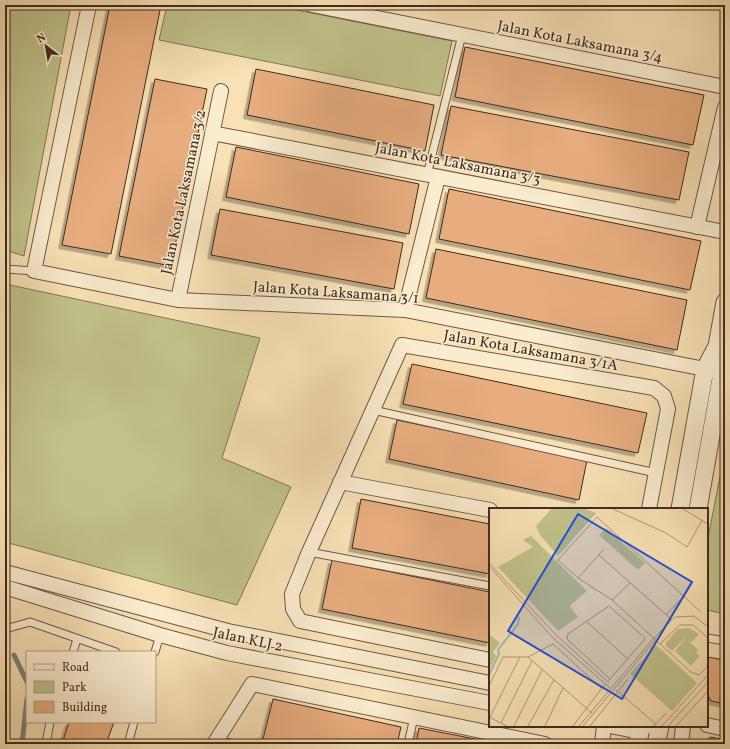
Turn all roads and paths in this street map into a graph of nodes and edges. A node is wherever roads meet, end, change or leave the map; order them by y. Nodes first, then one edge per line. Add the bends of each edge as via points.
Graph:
1 (89, 5) edge
2 (312, 5) edge
3 (462, 35) junction
4 (725, 87) edge
5 (221, 91) dead end
6 (725, 107) edge
7 (212, 133) junction
8 (433, 176) junction
9 (697, 227) junction
10 (725, 232) edge
11 (5, 269) edge
12 (34, 271) junction
13 (178, 300) junction
14 (725, 302) edge
15 (405, 310) junction
16 (717, 346) junction
17 (704, 369) junction
18 (723, 373) edge
19 (373, 410) junction
20 (656, 473) junction
21 (340, 482) junction
22 (649, 508) edge
23 (680, 508) edge
24 (698, 508) edge
25 (489, 510) edge
26 (309, 552) junction
27 (5, 572) edge
28 (489, 586) edge
29 (5, 587) edge
30 (5, 629) edge
31 (160, 635) junction
32 (708, 638) edge
33 (77, 639) junction
34 (725, 641) edge
35 (73, 651) edge
36 (113, 651) edge
37 (155, 651) edge
38 (489, 660) edge
39 (489, 683) edge
40 (489, 703) edge
41 (414, 717) junction
42 (50, 723) edge
43 (134, 723) edge
44 (708, 725) edge
45 (604, 727) edge
46 (617, 727) edge
47 (660, 727) edge
48 (683, 727) edge
49 (725, 729) edge
50 (644, 731) edge
51 (215, 742) edge
52 (46, 744) edge
53 (128, 744) edge
54 (234, 744) edge
55 (408, 744) edge
56 (545, 744) edge
57 (602, 744) edge
58 (652, 744) edge
59 (656, 744) edge
60 (681, 744) edge

1 - 12 street
2 - 3 street, Jalan Kota Laksamana 3/4
3 - 4 street, Jalan Kota Laksamana 3/4
3 - 8 lane
5 - 7 street, Jalan Kota Laksamana 3/2
6 - 9 street
7 - 8 street, Jalan Kota Laksamana 3/3
7 - 13 street, Jalan Kota Laksamana 3/2
8 - 9 street, Jalan Kota Laksamana 3/3
8 - 15 street
9 - 10 street, Jalan Kota Laksamana 3/3
11 - 12 lane
12 - 13 street, Jalan Kota Laksamana 3/1
13 - 15 street, Jalan Kota Laksamana 3/1
14 - 16 street
15 - 17 street, Jalan Kota Laksamana 3/1
16 - 17 street
16 - 18 street
17 - 18 street, Jalan Kota Laksamana 3/1
17 - 23 street
18 - 24 street
19 - 20 lane
19 - 20 street, Jalan Kota Laksamana 3/1A via 402,345 654,388 664,396 668,409
19 - 21 street
20 - 22 street
21 - 25 street
21 - 26 street
26 - 28 lane
26 - 38 street via 292,594 293,609 300,621
27 - 39 street, Jalan KLJ 2 via 228,631
29 - 31 street, Jalan KLJ 2
30 - 33 lane via 30,622
31 - 37 lane
31 - 40 street, Jalan KLJ 2 via 227,653
32 - 34 lane
33 - 35 lane
33 - 36 lane
41 - 51 street via 252,684
41 - 55 lane
41 - 56 street
42 - 52 lane
43 - 53 lane
44 - 49 street
45 - 57 street
46 - 50 street
47 - 59 street
48 - 60 street
50 - 58 street
51 - 54 lane

